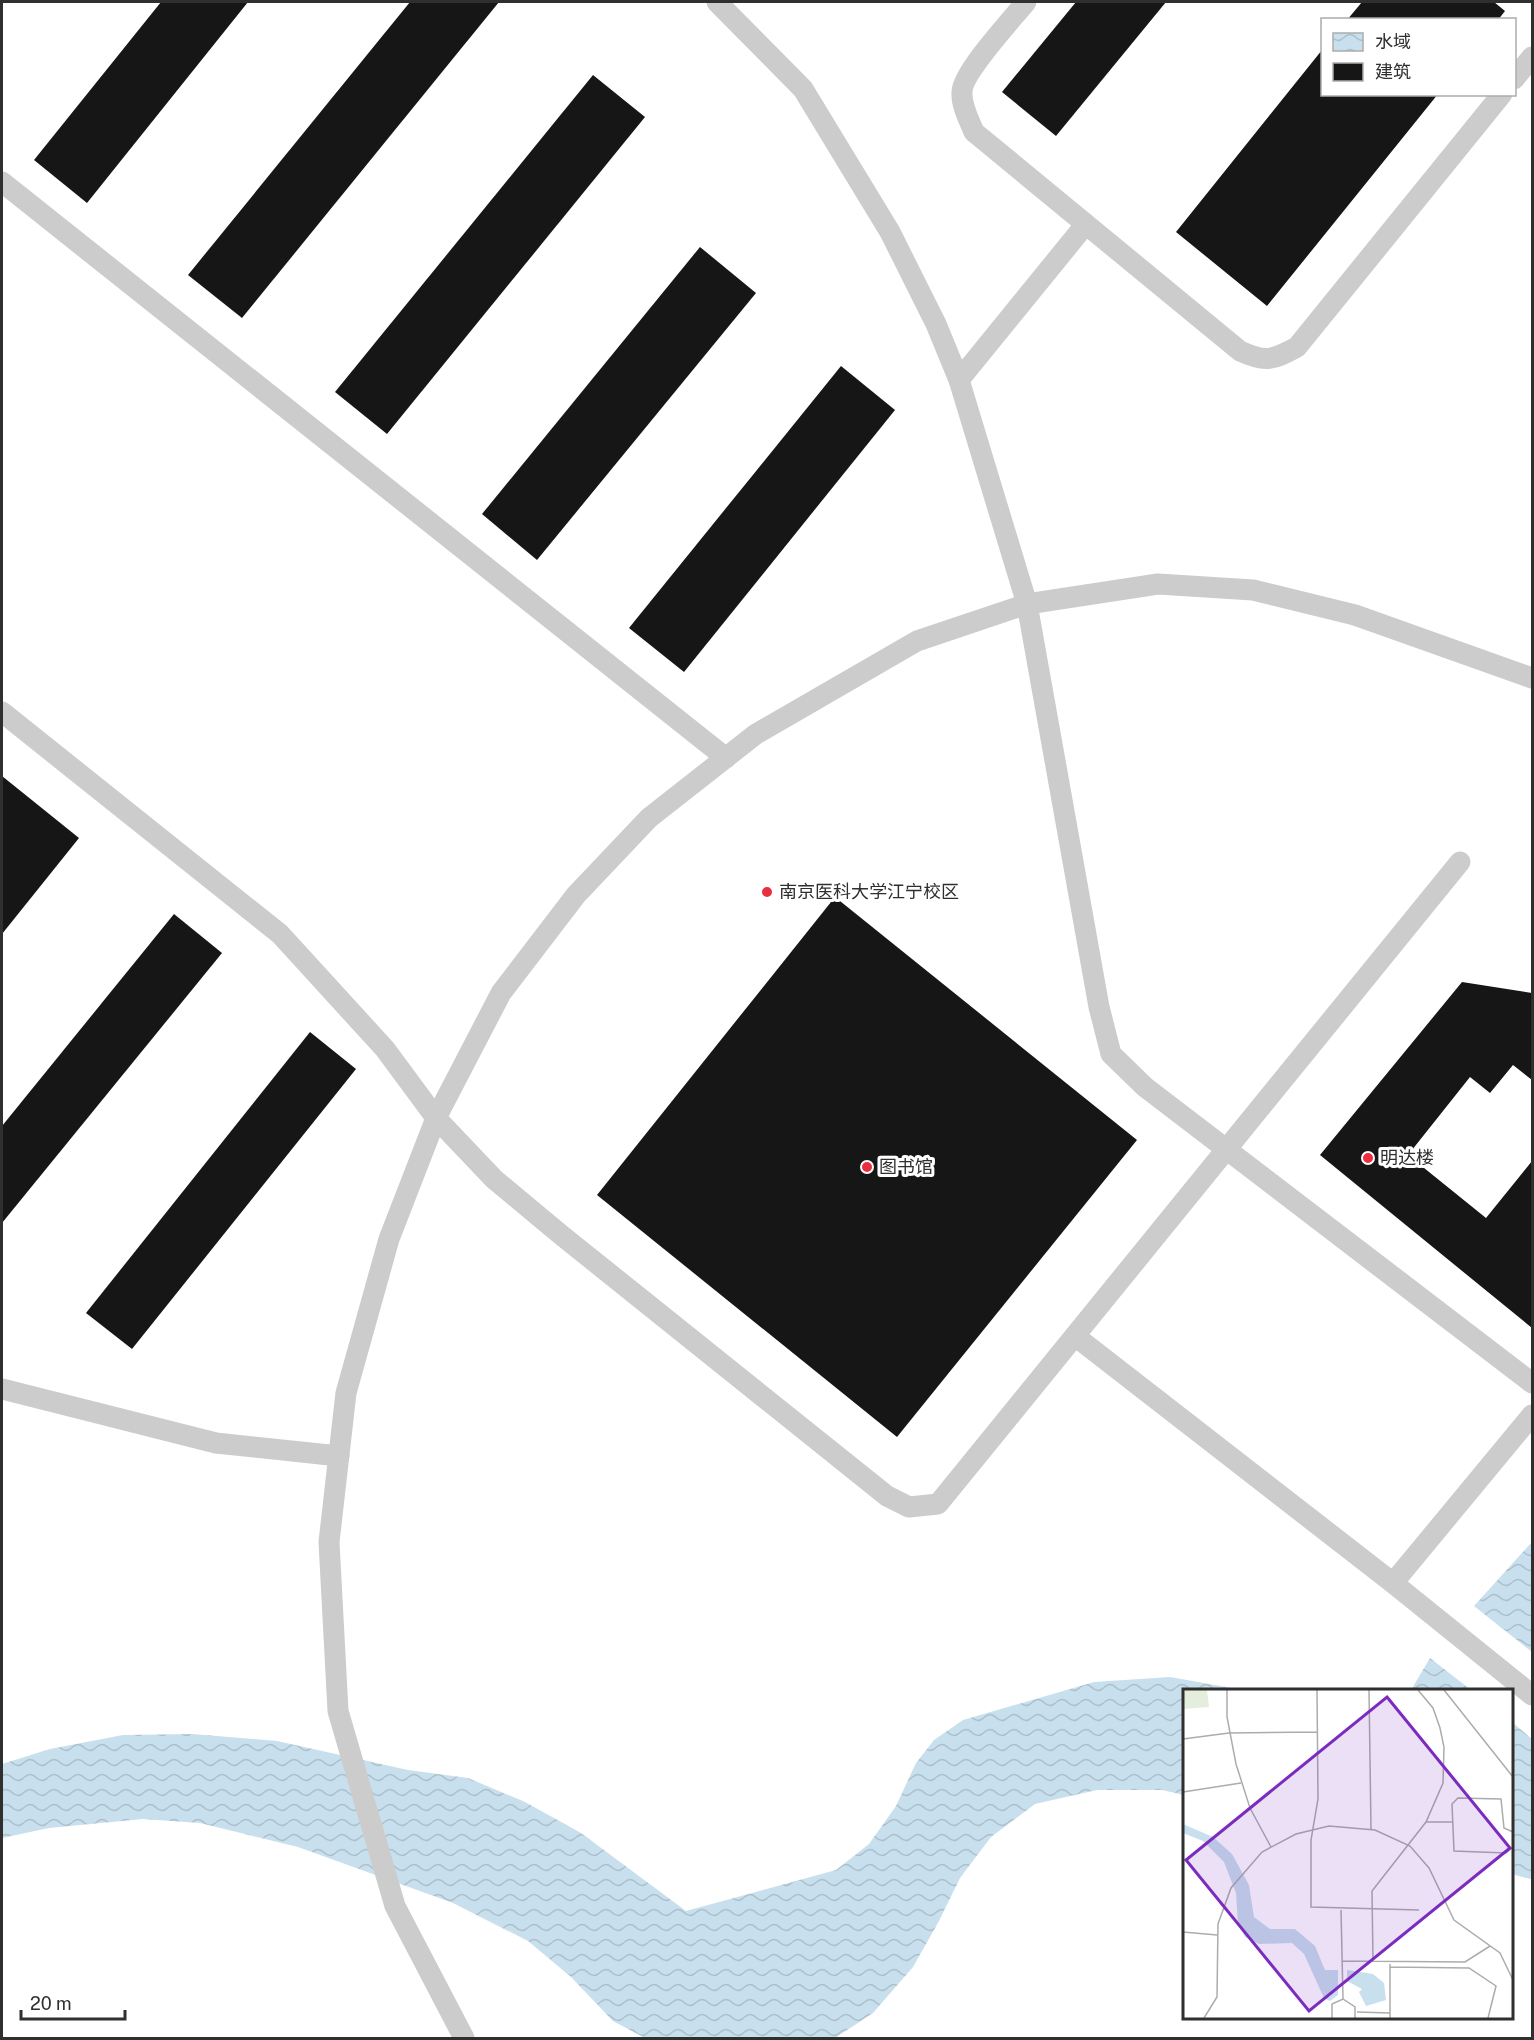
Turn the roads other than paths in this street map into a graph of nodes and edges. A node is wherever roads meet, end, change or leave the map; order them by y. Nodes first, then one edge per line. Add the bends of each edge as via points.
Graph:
1 (717, 2) edge
2 (1026, 2) edge
3 (1533, 57) edge
4 (1516, 78) edge
5 (1500, 96) edge
6 (2, 182) edge
7 (1085, 225) junction
8 (959, 380) junction
9 (1027, 604) junction
10 (1533, 678) edge
11 (2, 712) edge
12 (726, 758) junction
13 (1460, 862) dead end
14 (436, 1118) junction
15 (1228, 1148) junction
16 (1075, 1336) junction
17 (1533, 1383) edge
18 (2, 1389) edge
19 (1533, 1415) edge
20 (339, 1456) junction
21 (1394, 1583) junction
22 (1533, 1695) edge
23 (464, 2038) edge

1 - 8 lane via 803,88 890,232
2 - 7 lane via 973,67 961,90 966,113 974,132
3 - 4 lane
5 - 7 lane via 1297,347 1275,359 1240,351
6 - 12 lane
7 - 8 lane
8 - 9 lane
9 - 10 lane via 1158,584 1253,590 1355,615
9 - 12 lane via 917,641 756,734
9 - 15 lane via 1099,1007 1111,1054 1145,1087
11 - 14 lane via 280,934 385,1049
12 - 14 lane via 649,818 576,895 501,993
13 - 15 lane
14 - 16 lane via 494,1179 551,1228 887,1496 909,1507 938,1504
14 - 20 lane via 389,1239 346,1393
15 - 16 lane
15 - 17 lane
16 - 21 lane
18 - 20 lane via 216,1443
19 - 21 lane
20 - 23 lane via 329,1542 338,1710 395,1906
21 - 22 lane

